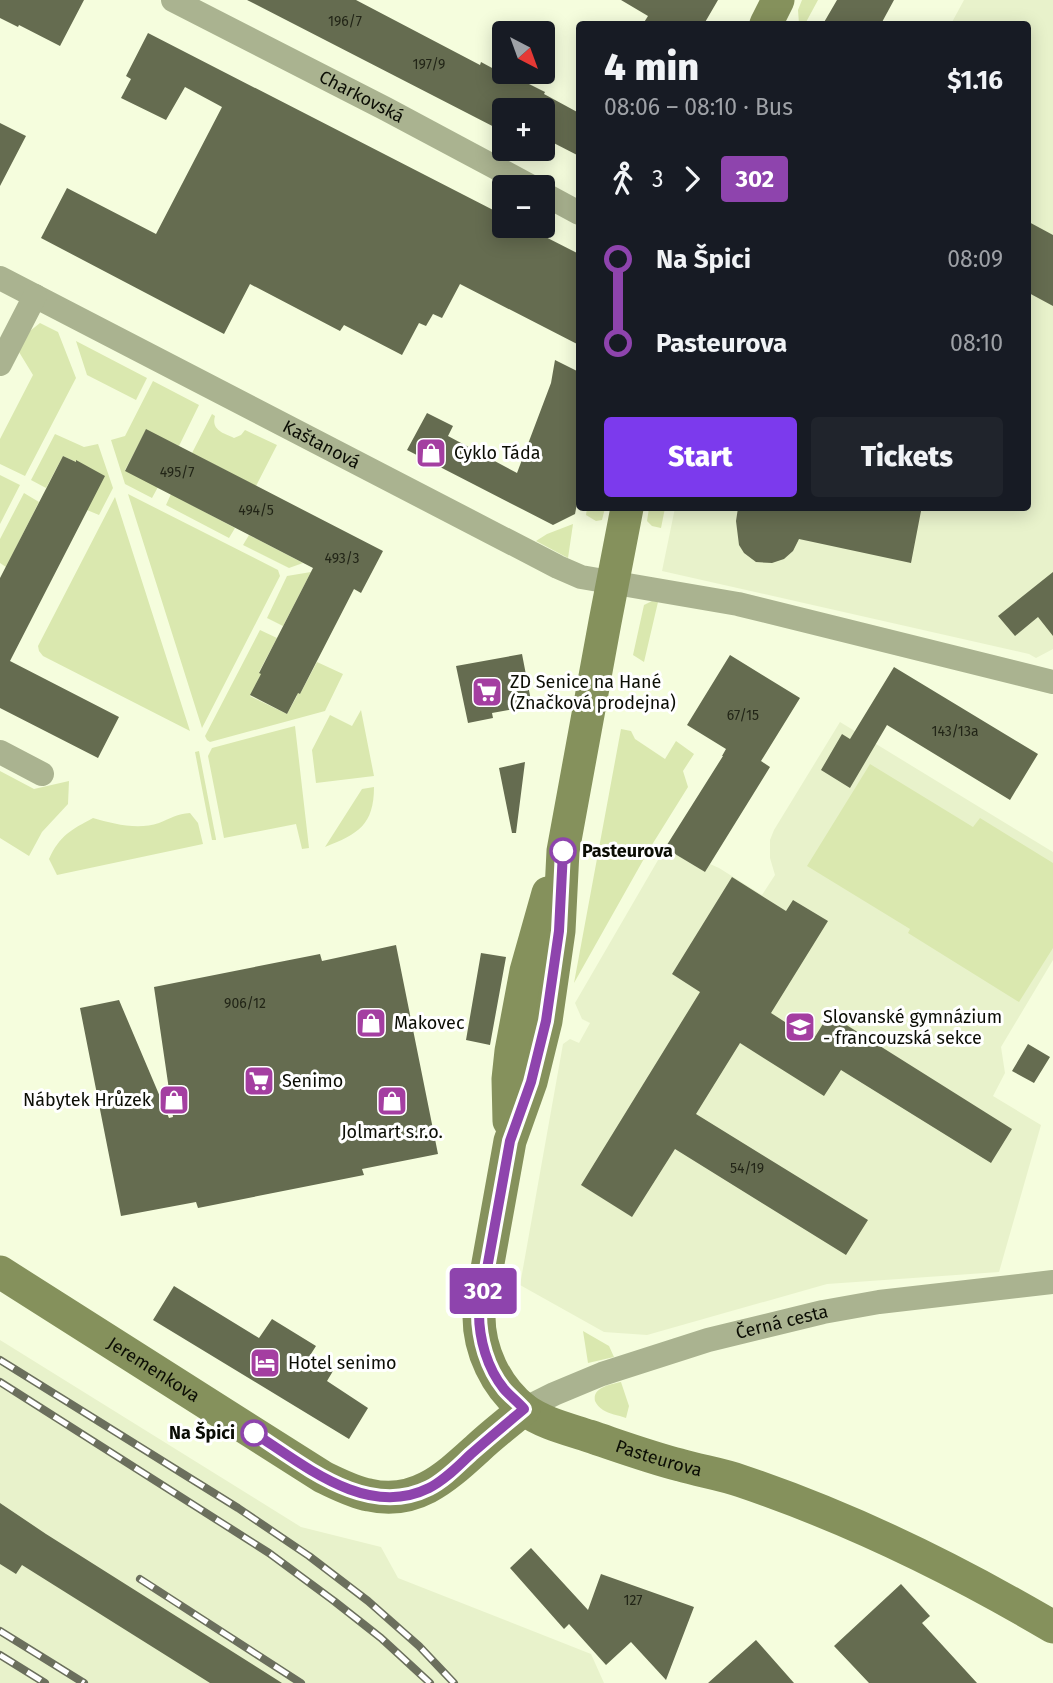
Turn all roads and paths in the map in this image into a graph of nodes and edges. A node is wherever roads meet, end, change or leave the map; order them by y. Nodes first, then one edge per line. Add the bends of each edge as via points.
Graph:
1 (778, 0) edge
2 (184, 3) edge
3 (768, 21) edge
4 (510, 175) edge
5 (555, 200) edge
6 (576, 211) edge
7 (0, 278) edge
8 (35, 296) junction
9 (0, 364) edge
10 (627, 511) edge
11 (613, 583) junction
12 (1053, 682) edge
13 (0, 752) edge
14 (43, 774) dead end
15 (0, 1272) edge
16 (1053, 1282) edge
17 (524, 1409) junction
18 (1053, 1627) edge

1 - 3 main road
2 - 4 street, Charkovská
5 - 6 street
7 - 8 street, Kaštanová
8 - 9 street
8 - 11 street, Kaštanová via 573,574
10 - 11 main road, Pasteurova
11 - 12 street via 738,604
11 - 17 main road, Pasteurova via 563,851 559,931 546,1021 510,1141 481,1301 479,1328 489,1364 504,1389
13 - 14 street
15 - 17 main road, Jeremenkova via 323,1477 371,1496 407,1495 430,1488
16 - 17 street, Černá cesta via 823,1312 708,1340 612,1371
17 - 18 main road, Pasteurova via 569,1430 719,1474 825,1512 937,1562

